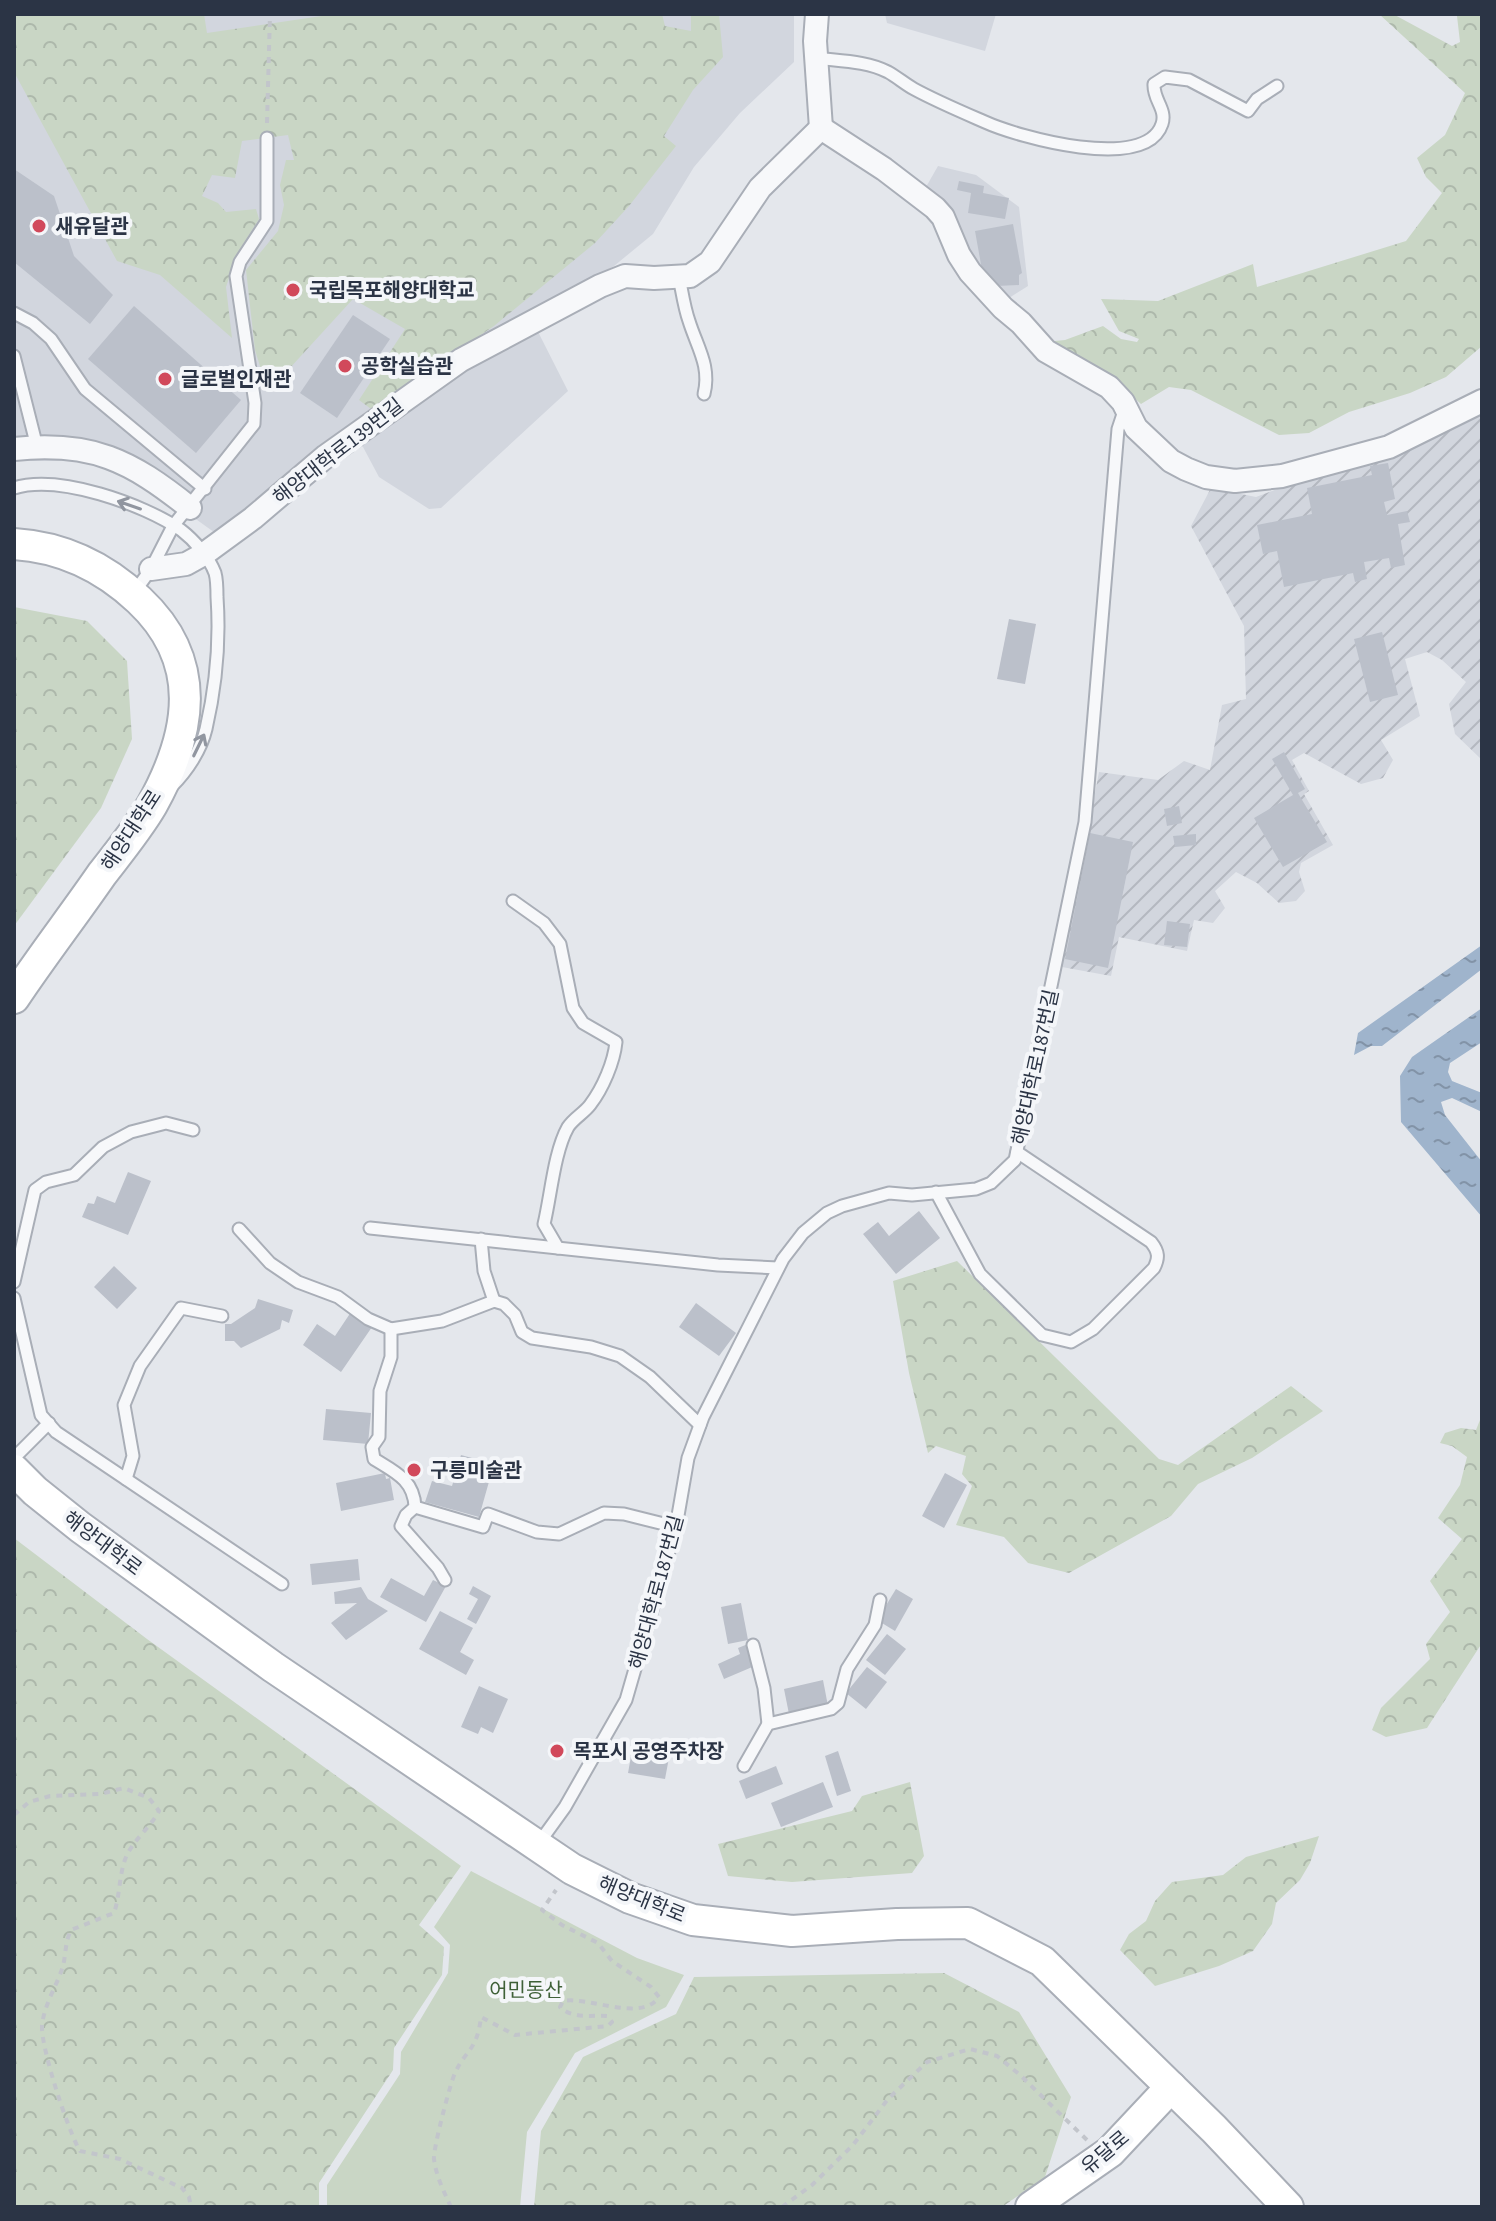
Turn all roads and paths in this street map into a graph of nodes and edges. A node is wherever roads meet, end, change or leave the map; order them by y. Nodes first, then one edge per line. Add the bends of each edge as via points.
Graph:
1 (270, 14) edge
2 (817, 14) edge
3 (816, 58) junction
4 (1277, 86) dead end
5 (821, 128) junction
6 (267, 138) joint
7 (679, 277) junction
8 (14, 313) edge
9 (14, 356) edge
10 (704, 394) dead end
11 (1482, 401) edge
12 (1125, 407) junction
13 (37, 447) junction
14 (14, 449) edge
15 (14, 488) edge
16 (205, 489) junction
17 (190, 508) junction
18 (173, 526) junction
19 (14, 544) edge
20 (204, 554) junction
21 (151, 569) junction
22 (133, 595) junction
23 (152, 806) junction
24 (513, 901) dead end
25 (14, 998) edge
26 (193, 1130) dead end
27 (1017, 1152) junction
28 (936, 1192) junction
29 (370, 1228) dead end
30 (239, 1229) dead end
31 (481, 1239) junction
32 (558, 1248) junction
33 (778, 1268) junction
34 (14, 1282) edge
35 (14, 1298) edge
36 (494, 1301) junction
37 (222, 1316) dead end
38 (391, 1329) junction
39 (49, 1423) junction
40 (700, 1425) junction
41 (14, 1458) edge
42 (14, 1470) edge
43 (126, 1479) junction
44 (415, 1507) junction
45 (676, 1527) junction
46 (445, 1580) dead end
47 (282, 1584) dead end
48 (880, 1600) dead end
49 (753, 1645) dead end
50 (768, 1724) junction
51 (744, 1766) dead end
52 (14, 1815) edge
53 (537, 1846) junction
54 (572, 1869) junction
55 (1171, 2087) junction
56 (1103, 2157) junction
57 (191, 2207) edge
58 (451, 2207) edge
59 (782, 2207) edge
60 (1031, 2207) edge
61 (1288, 2207) edge

1 - 6 path
2 - 3 street
3 - 4 lane via 888,72 988,124 1059,145 1118,150 1137,147 1162,125 1163,111 1153,95 1154,84 1165,77 1189,80 1248,111
3 - 5 street
5 - 7 street, 해양대학로139번길 via 760,188 710,262
5 - 12 street via 935,208 970,272 1003,308 1046,351 1109,387
6 - 16 lane via 267,221 236,276 254,424
7 - 10 lane via 705,361
7 - 20 street, 해양대학로139번길 via 625,276 461,360 326,456
8 - 16 lane via 51,339 85,389
9 - 13 lane
11 - 12 street via 1389,447 1282,476 1235,481 1206,477 1171,461 1136,428
12 - 27 lane, 해양대학로187번길 via 1118,429 1085,822
13 - 14 street
13 - 17 street via 58,446 130,465
18 -> 15 lane via 81,489 30,483
16 - 17 lane
17 - 18 lane
18 - 20 lane
18 - 21 lane
19 - 22 street, 해양대학로 via 69,555 96,567
20 - 21 street, 해양대학로139번길 via 186,564
23 -> 20 lane via 185,773 205,732 220,635 216,574
21 - 22 lane
22 - 23 street, 해양대학로 via 167,632 184,672 178,748
23 - 25 street, 해양대학로
24 - 32 lane via 544,923 560,944 573,1008 583,1023 616,1042 602,1085 569,1125 562,1143 544,1224
26 - 34 lane via 166,1123 131,1132 103,1147 74,1175 35,1190
27 - 28 lane, 해양대학로187번길 via 991,1183
27 - 28 lane via 1158,1250 1154,1268 1093,1329 1071,1342 1042,1335 980,1274
28 - 33 lane, 해양대학로187번길 via 889,1193 827,1213 803,1233
29 - 31 lane
30 - 38 lane via 270,1263 298,1282 338,1297
31 - 32 lane
31 - 36 lane
32 - 33 lane
33 - 40 lane, 해양대학로187번길
35 - 39 lane via 41,1415
36 - 38 lane via 442,1321
36 - 40 lane via 504,1304 532,1338 620,1356
37 - 43 lane via 181,1308 140,1366 124,1405 133,1456
38 - 44 lane via 391,1357 380,1391 379,1437 372,1447 374,1459 406,1479
39 - 41 lane
39 - 43 lane
40 - 45 lane, 해양대학로187번길 via 688,1458
42 - 53 street, 해양대학로 via 80,1527 260,1658
43 - 47 lane
44 - 45 lane via 483,1527 488,1514 537,1532 559,1534 604,1513
44 - 46 lane via 401,1526
45 - 53 lane, 해양대학로187번길 via 626,1700
48 - 50 lane via 875,1625 847,1669 838,1703
49 - 50 lane
50 - 51 lane
52 - 57 path via 29,1802 50,1796 124,1788 149,1798 159,1811 125,1858 114,1913 71,1930 42,2028 69,2132 80,2151 120,2159 182,2188
53 - 54 street, 해양대학로
54 - 55 street, 해양대학로 via 630,1898 693,1920 792,1931 968,1923 1042,1961
54 - 58 path via 542,1910 598,1943 612,1961 659,1997 645,2007 577,2000 563,2001 560,2007 575,2016 607,2016 612,2022 608,2026 515,2035 481,2017 473,2048 455,2073 433,2156
55 - 56 street, 유달로
55 - 61 street, 해양대학로
56 - 59 path via 997,2056 970,2049 927,2062 888,2099 853,2145
56 - 60 street, 유달로

